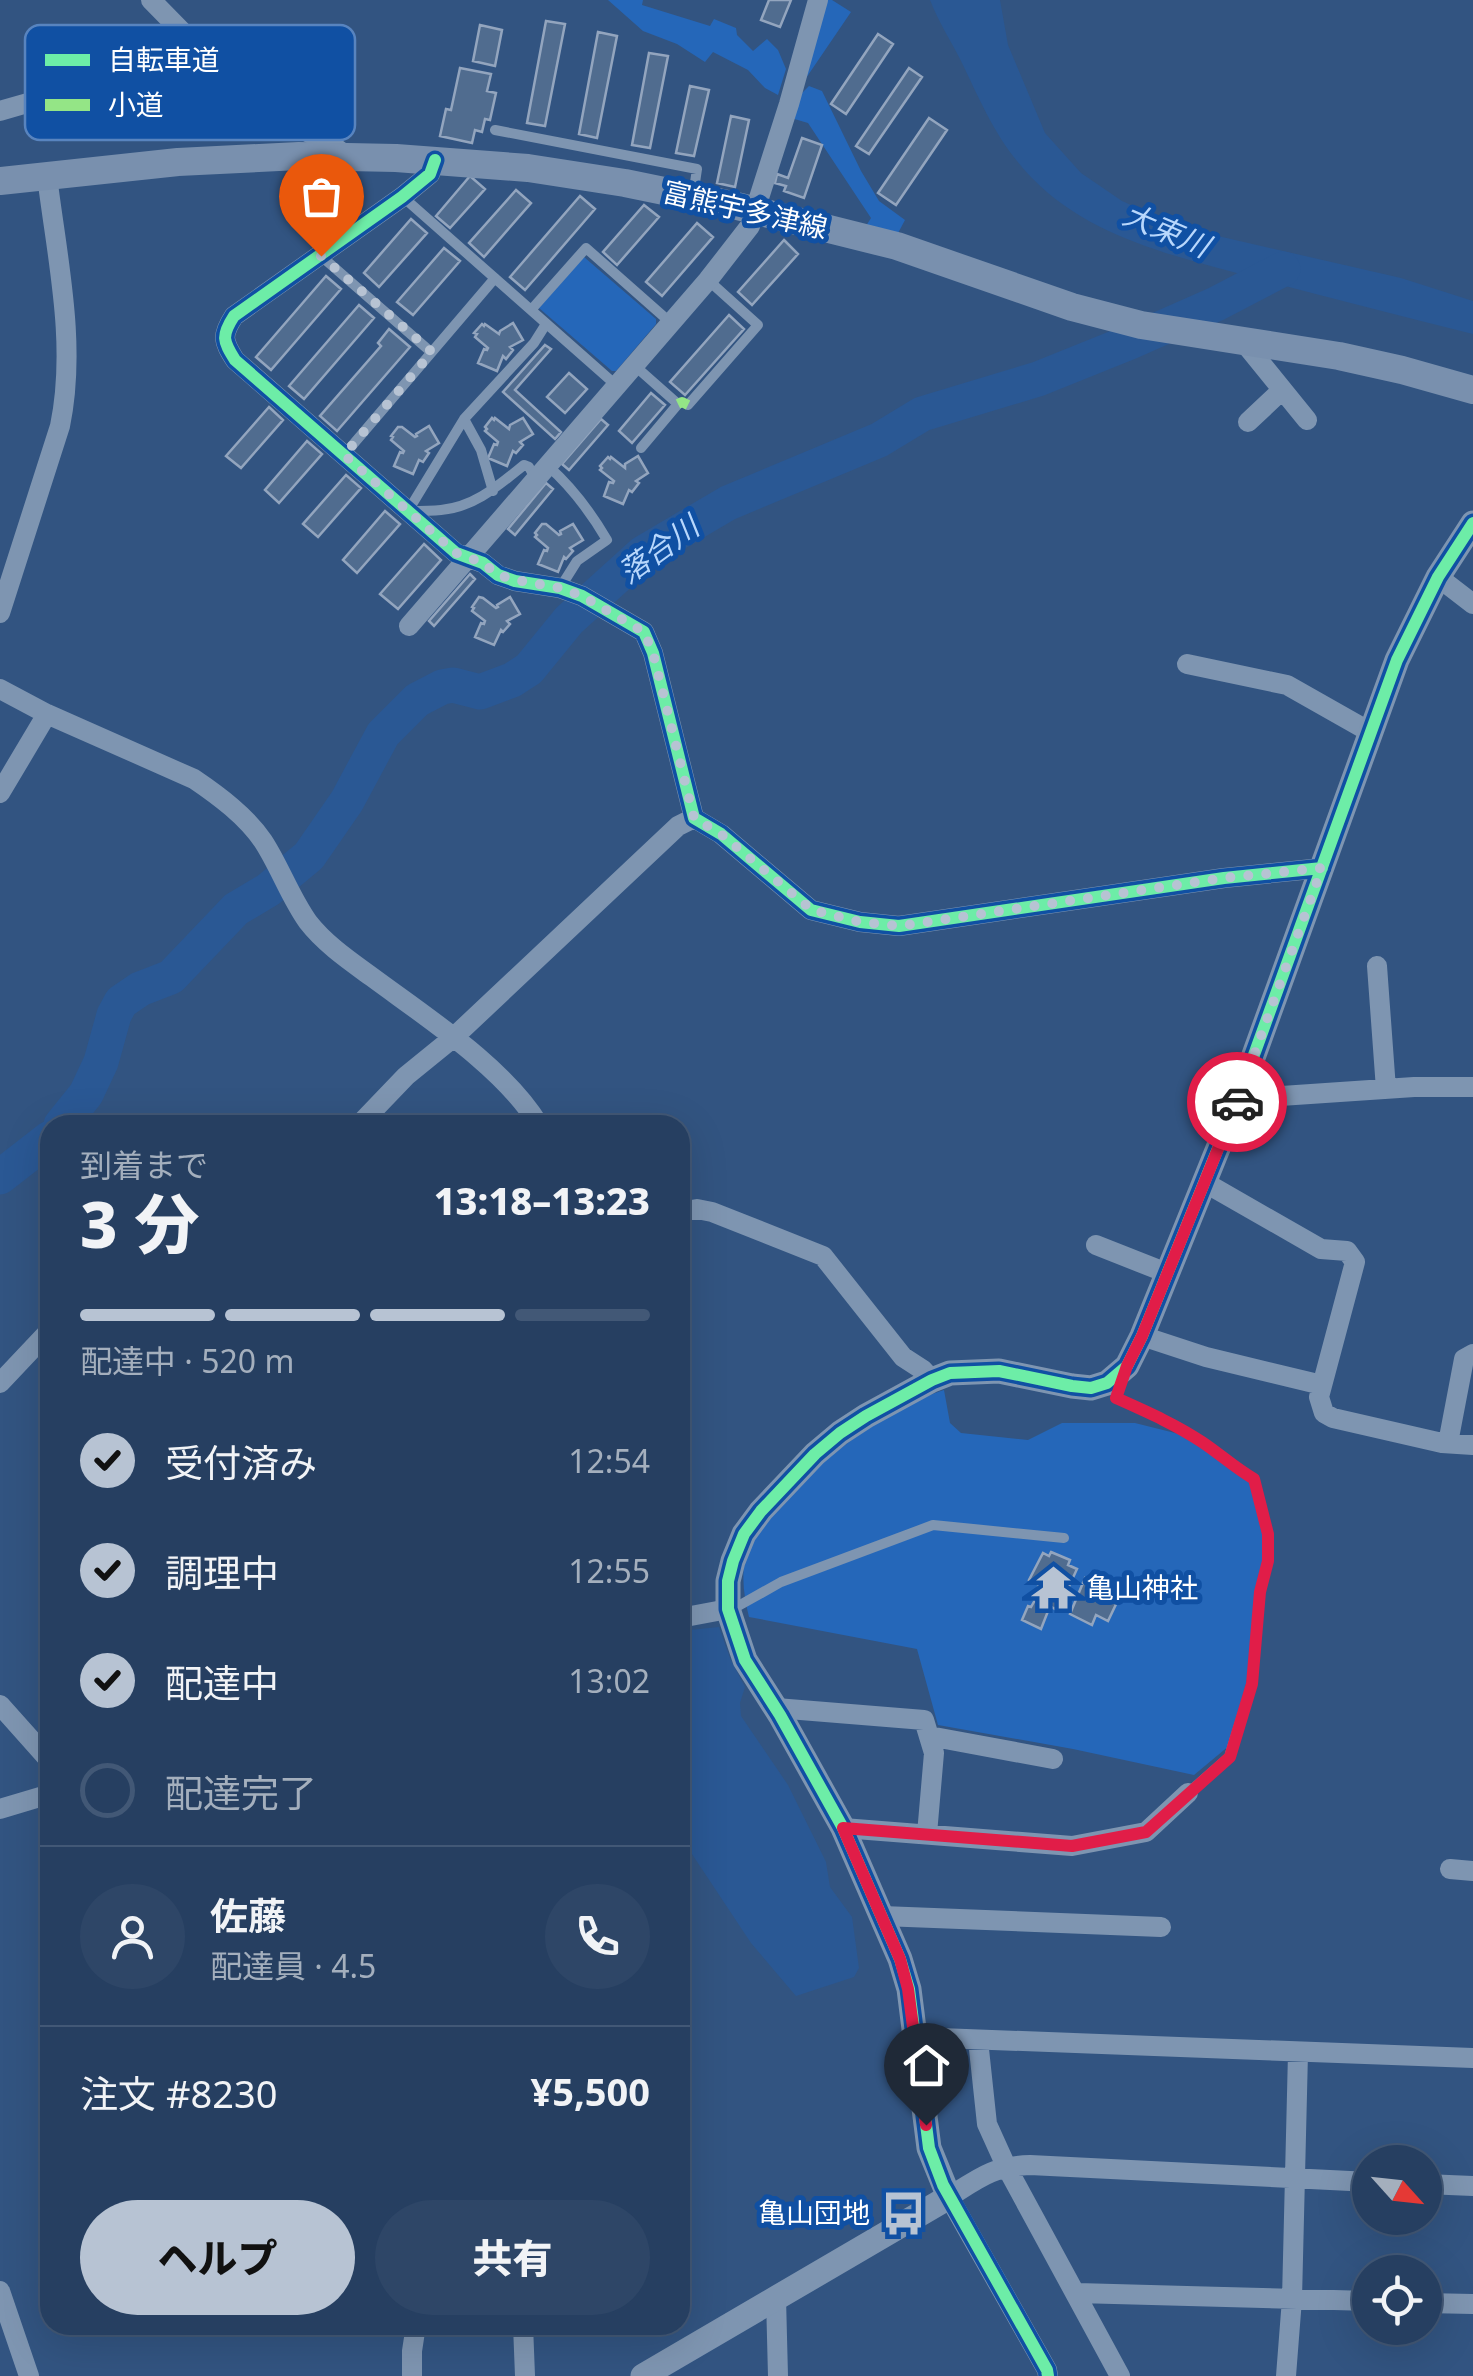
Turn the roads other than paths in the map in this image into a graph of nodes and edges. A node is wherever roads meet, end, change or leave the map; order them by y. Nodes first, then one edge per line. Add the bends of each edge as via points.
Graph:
1 (151, 0) edge
2 (818, 0) edge
3 (175, 25) edge
4 (25, 104) edge
5 (0, 111) edge
6 (496, 130) dead end
7 (323, 140) edge
8 (551, 140) junction
9 (347, 156) junction
10 (434, 160) junction
11 (545, 171) junction
12 (47, 176) junction
13 (0, 181) edge
14 (402, 196) junction
15 (693, 197) junction
16 (755, 210) junction
17 (321, 256) junction
18 (494, 278) junction
19 (708, 280) junction
20 (531, 310) junction
21 (671, 323) junction
22 (546, 324) junction
23 (1242, 340) junction
24 (432, 352) junction
25 (634, 365) junction
26 (616, 386) junction
27 (1282, 390) junction
28 (1473, 390) edge
29 (688, 405) dead end
30 (464, 419) junction
31 (1307, 420) dead end
32 (1248, 422) dead end
33 (641, 448) dead end
34 (344, 455) junction
35 (542, 473) junction
36 (493, 490) junction
37 (408, 512) junction
38 (1473, 523) edge
39 (468, 558) junction
40 (1438, 576) junction
41 (560, 588) junction
42 (1473, 604) edge
43 (0, 614) edge
44 (409, 626) dead end
45 (1187, 664) dead end
46 (0, 688) edge
47 (47, 714) junction
48 (1370, 732) junction
49 (0, 793) edge
50 (694, 818) junction
51 (1322, 868) junction
52 (1376, 966) dead end
53 (454, 1037) junction
54 (1473, 1087) edge
55 (1386, 1089) junction
56 (1238, 1099) junction
57 (369, 1115) edge
58 (533, 1115) edge
59 (1204, 1182) junction
60 (690, 1210) edge
61 (1096, 1245) dead end
62 (1168, 1273) junction
63 (1142, 1336) junction
64 (40, 1341) edge
65 (1473, 1354) edge
66 (1127, 1366) junction
67 (932, 1380) junction
68 (0, 1383) edge
69 (1322, 1385) junction
70 (1448, 1443) junction
71 (1473, 1444) edge
72 (1064, 1538) dead end
73 (728, 1609) junction
74 (690, 1616) edge
75 (0, 1705) edge
76 (776, 1708) junction
77 (929, 1736) junction
78 (40, 1750) edge
79 (1052, 1760) dead end
80 (1188, 1793) joint
81 (40, 1797) edge
82 (0, 1809) edge
83 (843, 1828) junction
84 (927, 1834) junction
85 (1450, 1869) dead end
86 (1473, 1870) edge
87 (882, 1916) junction
88 (1161, 1927) dead end
89 (914, 2038) junction
90 (978, 2040) junction
91 (1298, 2052) junction
92 (1473, 2058) edge
93 (1006, 2166) junction
94 (1295, 2179) junction
95 (1352, 2181) edge
96 (1442, 2185) edge
97 (1473, 2186) edge
98 (949, 2197) junction
99 (0, 2291) edge
100 (1077, 2293) junction
101 (776, 2298) junction
102 (1292, 2299) junction
103 (1352, 2301) edge
104 (1442, 2303) edge
105 (1473, 2304) edge
106 (415, 2335) edge
107 (524, 2335) edge
108 (675, 2367) edge
109 (29, 2376) edge
110 (412, 2376) edge
111 (526, 2376) edge
112 (643, 2376) edge
113 (778, 2376) edge
114 (1048, 2376) edge
115 (1120, 2376) edge
116 (1286, 2376) edge

1 - 3 street
2 - 16 street
4 - 5 street
6 - 8 lane
7 - 9 street
8 - 11 lane
8 - 15 lane via 697,168
9 - 10 main road, 富熊宇多津線
9 - 12 main road, 富熊宇多津線 via 239,158
10 - 11 main road, 富熊宇多津線
10 - 14 street via 430,174
11 - 15 main road, 富熊宇多津線
12 - 13 main road, 富熊宇多津線
12 - 43 street via 68,344 66,394
14 - 17 street
14 - 18 lane
15 - 16 main road, 富熊宇多津線
16 - 19 street
16 - 23 main road, 富熊宇多津線 via 897,246 1072,307
17 - 24 lane
17 - 34 street via 234,316 225,344
18 - 20 lane
18 - 24 lane
19 - 21 street
19 - 29 lane via 758,325
20 - 21 lane via 586,248
20 - 22 lane
21 - 25 street
22 - 26 lane
22 - 30 lane
23 - 27 street
23 - 28 main road, 富熊宇多津線
24 - 34 lane
25 - 26 street
25 - 33 lane via 678,404
26 - 35 street
27 - 31 street
27 - 32 street
30 - 36 lane
30 - 37 lane
34 - 37 street
35 - 36 lane via 524,465
35 - 39 street
35 - 41 lane via 572,487 607,540 577,562
36 - 37 lane via 472,503
37 - 39 street
38 - 40 street
39 - 41 street via 498,575
39 - 44 street
40 - 42 street
40 - 48 street
41 - 50 street via 644,632
45 - 48 street via 1287,685
46 - 47 street
47 - 49 street
47 - 53 street via 214,792 263,840 309,923
48 - 51 street
50 - 51 street via 812,910 900,926
50 - 53 street
51 - 56 street
52 - 55 street
53 - 57 street
53 - 58 street
54 - 55 street
55 - 56 street
56 - 59 street
59 - 62 street
59 - 69 street via 1321,1249 1347,1251 1355,1262
60 - 67 street via 712,1212 823,1256 902,1357
61 - 62 street
62 - 63 street
63 - 66 street
63 - 69 street
64 - 68 street
65 - 70 street via 1464,1359
66 - 67 street via 1092,1388 999,1371
66 - 80 lane via 1116,1398 1182,1430 1254,1479 1268,1534 1252,1684 1234,1746
67 - 73 street via 840,1433 761,1510 732,1561
69 - 70 street via 1321,1404 1333,1418
70 - 71 street
72 - 73 lane via 932,1525
73 - 74 street
73 - 76 street via 745,1660
75 - 78 street
76 - 77 street via 924,1720
76 - 83 street
77 - 79 street
77 - 84 street via 934,1753
80 - 84 street via 1146,1832 1072,1846
81 - 82 street
83 - 84 street
83 - 87 street
85 - 86 street
87 - 88 street
87 - 89 street via 908,1989
89 - 90 street
89 - 98 street via 930,2148
90 - 91 street
90 - 93 street via 988,2124
91 - 92 street
91 - 94 street
93 - 94 street
93 - 98 street
93 - 100 street
94 - 95 street
94 - 102 street
96 - 97 street
98 - 101 street
98 - 114 street
99 - 109 street
100 - 102 street
100 - 115 street
101 - 108 street
101 - 113 street
102 - 103 street
102 - 116 street
104 - 105 street
106 - 110 street
107 - 111 street
108 - 112 street

